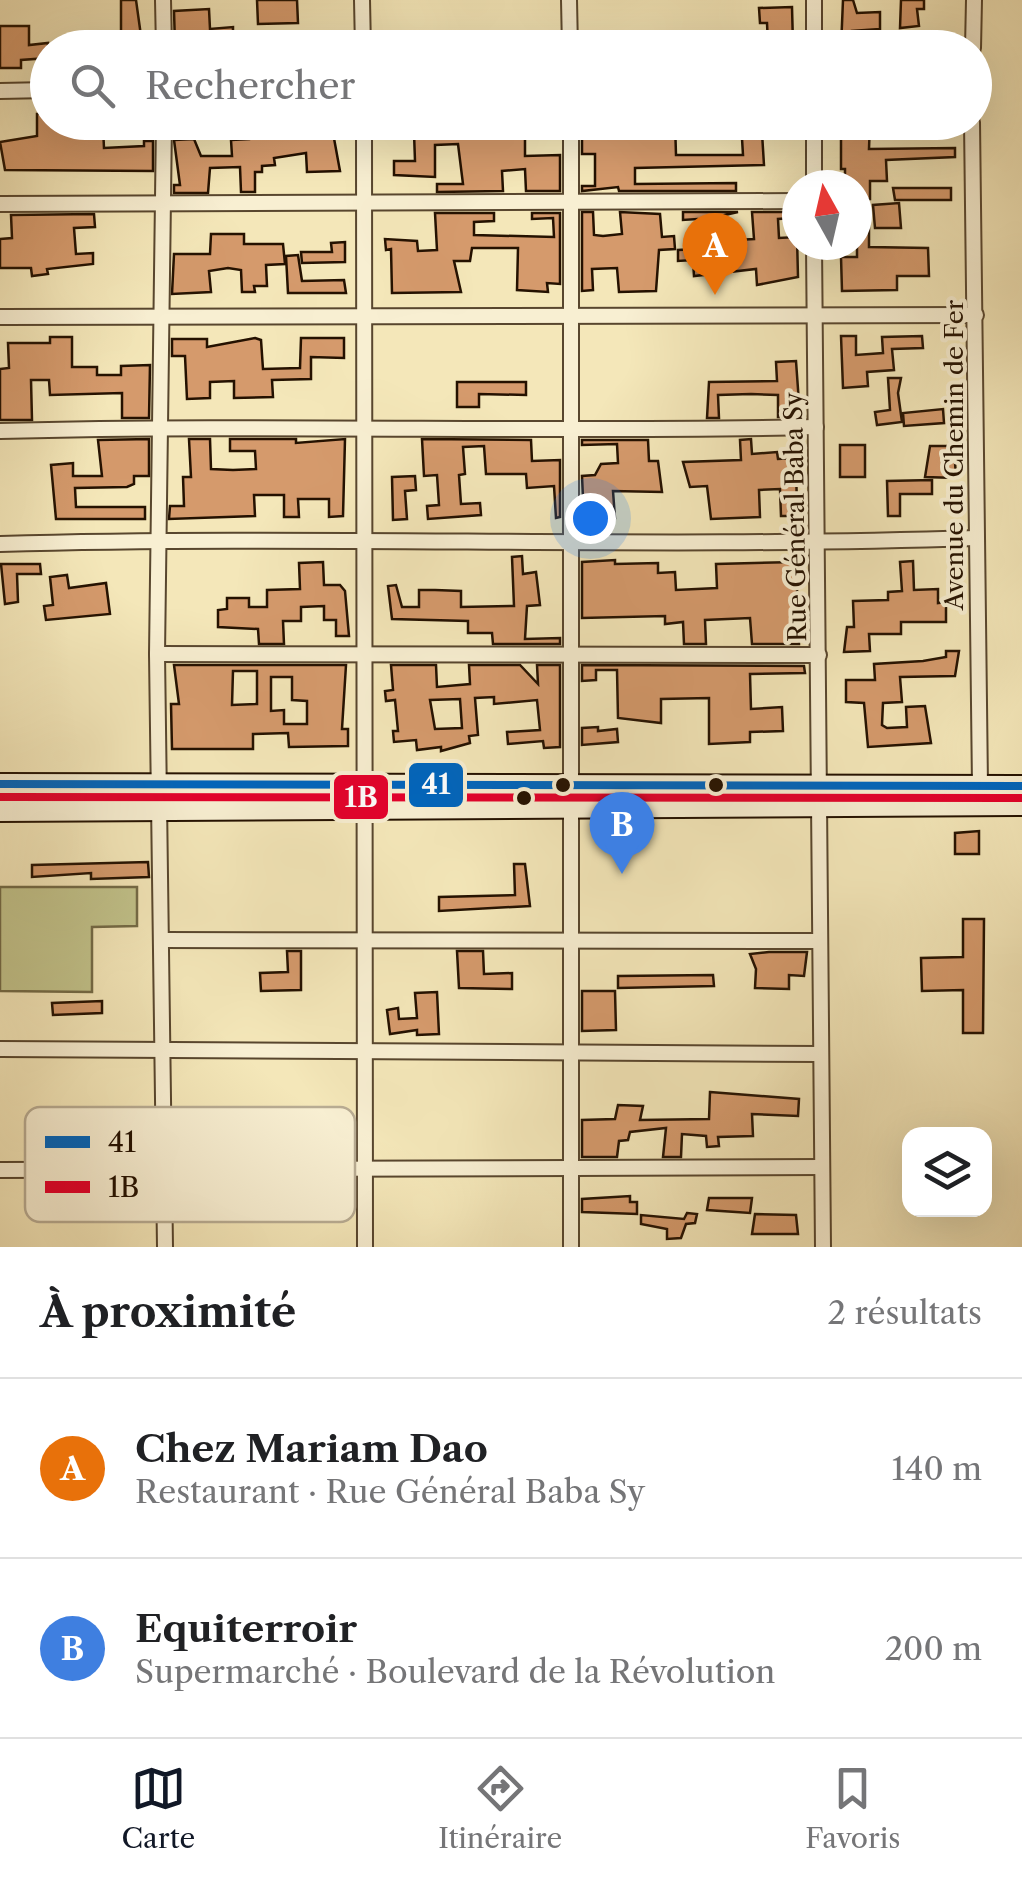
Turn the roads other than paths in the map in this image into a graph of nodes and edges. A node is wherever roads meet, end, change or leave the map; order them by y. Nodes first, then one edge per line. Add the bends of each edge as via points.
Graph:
1 (163, 0) edge
2 (362, 0) edge
3 (569, 0) edge
4 (814, 0) edge
5 (974, 0) edge
6 (164, 30) edge
7 (363, 30) edge
8 (570, 30) edge
9 (814, 30) edge
10 (973, 30) edge
11 (30, 90) edge
12 (0, 91) edge
13 (164, 140) edge
14 (364, 140) edge
15 (571, 140) edge
16 (814, 140) edge
17 (972, 140) edge
18 (814, 170) edge
19 (782, 201) edge
20 (364, 203) junction
21 (0, 204) edge
22 (571, 204) junction
23 (163, 206) junction
24 (814, 260) edge
25 (976, 314) junction
26 (816, 315) junction
27 (571, 316) junction
28 (0, 317) edge
29 (364, 317) junction
30 (162, 318) junction
31 (163, 427) junction
32 (816, 427) junction
33 (364, 428) junction
34 (0, 432) edge
35 (570, 433) junction
36 (976, 538) junction
37 (162, 540) junction
38 (569, 541) junction
39 (364, 542) junction
40 (816, 543) junction
41 (0, 544) edge
42 (364, 652) junction
43 (570, 653) junction
44 (157, 654) junction
45 (820, 655) junction
46 (0, 784) edge
47 (159, 784) junction
48 (571, 784) junction
49 (980, 786) junction
50 (1022, 786) edge
51 (364, 788) junction
52 (818, 797) junction
53 (1022, 806) edge
54 (161, 809) junction
55 (364, 810) junction
56 (571, 810) junction
57 (0, 811) edge
58 (163, 940) junction
59 (820, 941) junction
60 (572, 942) junction
61 (365, 943) junction
62 (0, 1049) edge
63 (163, 1050) junction
64 (364, 1051) junction
65 (570, 1052) junction
66 (820, 1054) junction
67 (163, 1107) edge
68 (822, 1167) junction
69 (570, 1168) junction
70 (355, 1169) edge
71 (364, 1169) junction
72 (165, 1222) edge
73 (165, 1247) edge
74 (364, 1247) edge
75 (572, 1247) edge
76 (823, 1247) edge

1 - 6 street
2 - 7 street
3 - 8 street
4 - 9 street
5 - 10 street
11 - 12 street
13 - 23 street
14 - 20 street
15 - 22 street
16 - 18 street
17 - 25 street, Avenue du Chemin de Fer
19 - 22 street
20 - 22 street
20 - 23 street
20 - 29 street
21 - 23 street
22 - 27 street
23 - 30 street
24 - 26 street, Rue Général Baba Sy
25 - 26 street
25 - 36 street, Avenue du Chemin de Fer
26 - 27 street
26 - 32 street, Rue Général Baba Sy
27 - 29 street
27 - 35 street
28 - 30 street
29 - 30 street
29 - 33 street
30 - 31 street
31 - 33 street
31 - 34 street
31 - 37 street
32 - 35 street
32 - 40 street, Rue Général Baba Sy
33 - 35 street
33 - 39 street
35 - 38 street
36 - 40 street
36 - 49 street, Avenue du Chemin de Fer
37 - 39 street
37 - 41 street
37 - 44 street
38 - 39 street
38 - 40 street
38 - 43 street
39 - 42 street
40 - 45 street, Rue Général Baba Sy
42 - 43 street
42 - 44 street
42 - 51 street
43 - 45 street
43 - 48 street
44 - 47 street
45 - 52 street, Rue Général Baba Sy
46 - 47 main road
47 - 51 main road
47 - 54 street
48 - 51 main road
48 - 52 main road
48 - 56 street
49 - 50 main road
49 - 52 main road
51 - 55 street
52 - 53 main road
52 - 56 main road
52 - 59 street, Rue Général Baba Sy
54 - 55 main road
54 - 57 main road
54 - 58 street
55 - 56 main road
55 - 61 street
56 - 60 street
58 - 61 street
58 - 63 street
59 - 60 street
59 - 66 street, Rue Général Baba Sy
60 - 61 street
60 - 65 street
61 - 64 street
62 - 63 street
63 - 64 street
63 - 67 street
64 - 65 street
64 - 71 street
65 - 66 street
65 - 69 street
66 - 68 street, Rue Général Baba Sy
68 - 69 street
68 - 76 street, Rue Général Baba Sy
69 - 71 street
69 - 75 street
70 - 71 street
71 - 74 street
72 - 73 street

